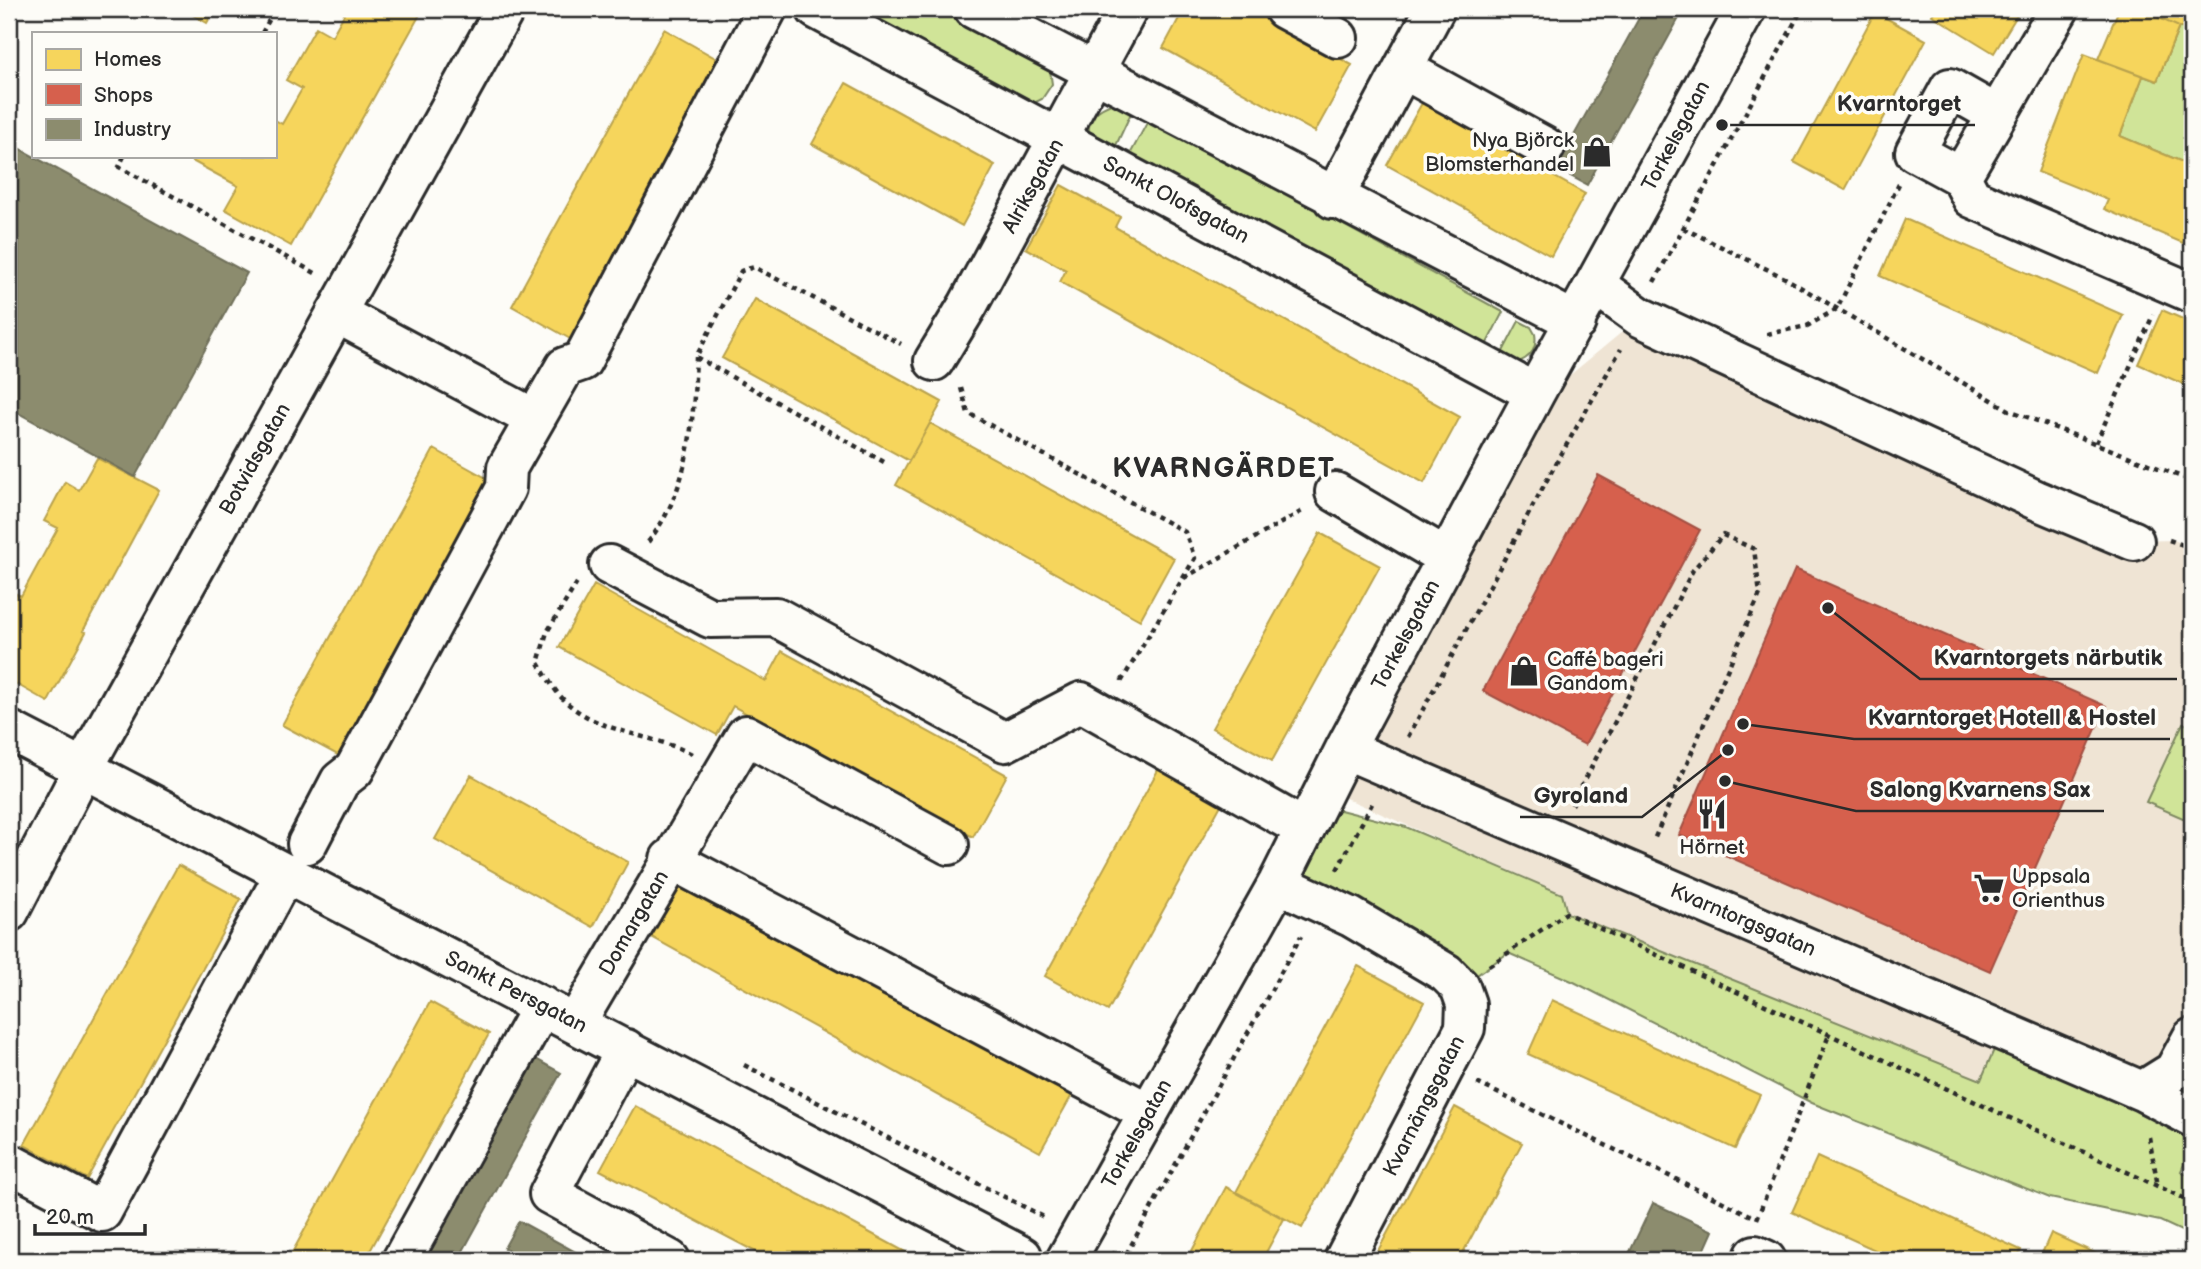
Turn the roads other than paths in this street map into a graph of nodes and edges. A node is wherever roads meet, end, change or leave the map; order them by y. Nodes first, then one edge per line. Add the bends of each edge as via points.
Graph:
1 (505, 9) edge
2 (767, 9) edge
3 (816, 9) edge
4 (974, 9) edge
5 (1128, 9) edge
6 (1284, 9) edge
7 (1434, 9) edge
8 (1746, 9) edge
9 (2059, 9) edge
10 (1338, 38) dead end
11 (1403, 69) junction
12 (1094, 73) junction
13 (1996, 114) junction
14 (1060, 137) junction
15 (1545, 147) dead end
16 (1961, 177) junction
17 (1334, 199) junction
18 (1595, 285) junction
19 (2180, 288) edge
20 (343, 302) junction
21 (1576, 322) junction
22 (934, 361) road end
23 (1535, 393) junction
24 (535, 419) junction
25 (1335, 492) road end
26 (2134, 541) dead end
27 (1447, 558) junction
28 (616, 568) road end
29 (9, 730) edge
30 (1345, 749) junction
31 (83, 769) junction
32 (1305, 830) junction
33 (949, 845) dead end
34 (296, 859) junction
35 (670, 859) junction
36 (1278, 883) junction
37 (9, 912) edge
38 (542, 1006) junction
39 (576, 1023) junction
40 (2192, 1038) edge
41 (626, 1049) junction
42 (2142, 1091) junction
43 (1149, 1113) junction
44 (2192, 1116) edge
45 (9, 1163) edge
46 (1023, 1255) dead end
47 (402, 1260) edge
48 (670, 1260) edge
49 (1066, 1260) edge
50 (1344, 1260) edge

1 - 20 street, Botvidsgatan
2 - 24 street via 582,360 565,367
3 - 14 street, Sankt Olofsgatan
4 - 12 street
5 - 12 street, Alriksgatan
6 - 10 street
7 - 11 street
8 - 18 street, Torkelsgatan
9 - 13 street
11 - 15 street
11 - 17 street
12 - 14 street, Alriksgatan
12 - 17 street
13 - 16 street
13 - 16 street via 1950,88 1915,152
14 - 22 street, Alriksgatan
14 - 23 street, Sankt Olofsgatan
16 - 19 street via 1972,198
17 - 21 street
18 - 21 street, Torkelsgatan
18 - 26 street via 1640,317
20 - 24 street
20 - 31 street, Botvidsgatan
21 - 23 street, Torkelsgatan
23 - 27 street, Torkelsgatan
24 - 34 street via 508,468 500,500 354,770 340,781
25 - 27 street
27 - 30 street, Torkelsgatan
28 - 32 street via 710,618 776,617 1005,742 1081,702
29 - 31 street, Sankt Persgatan
30 - 32 street, Torkelsgatan
30 - 42 street, Kvarntorgsgatan
31 - 34 street, Sankt Persgatan
31 - 37 street, Botvidsgatan
32 - 36 street, Torkelsgatan
33 - 35 street, Domargatan via 746,735
34 - 38 street, Sankt Persgatan
34 - 45 street via 102,1212
35 - 39 street, Domargatan
35 - 43 street
36 - 43 street, Torkelsgatan
36 - 50 street, Kvarnängsgatan via 1447,973 1460,987 1466,1004 1465,1028
38 - 39 street, Sankt Persgatan
38 - 47 street
39 - 41 street, Sankt Persgatan
40 - 42 street via 2174,1071
41 - 46 street, Sankt Persgatan
41 - 48 street via 549,1194
42 - 44 street, Kvarntorgsgatan
43 - 49 street, Torkelsgatan

